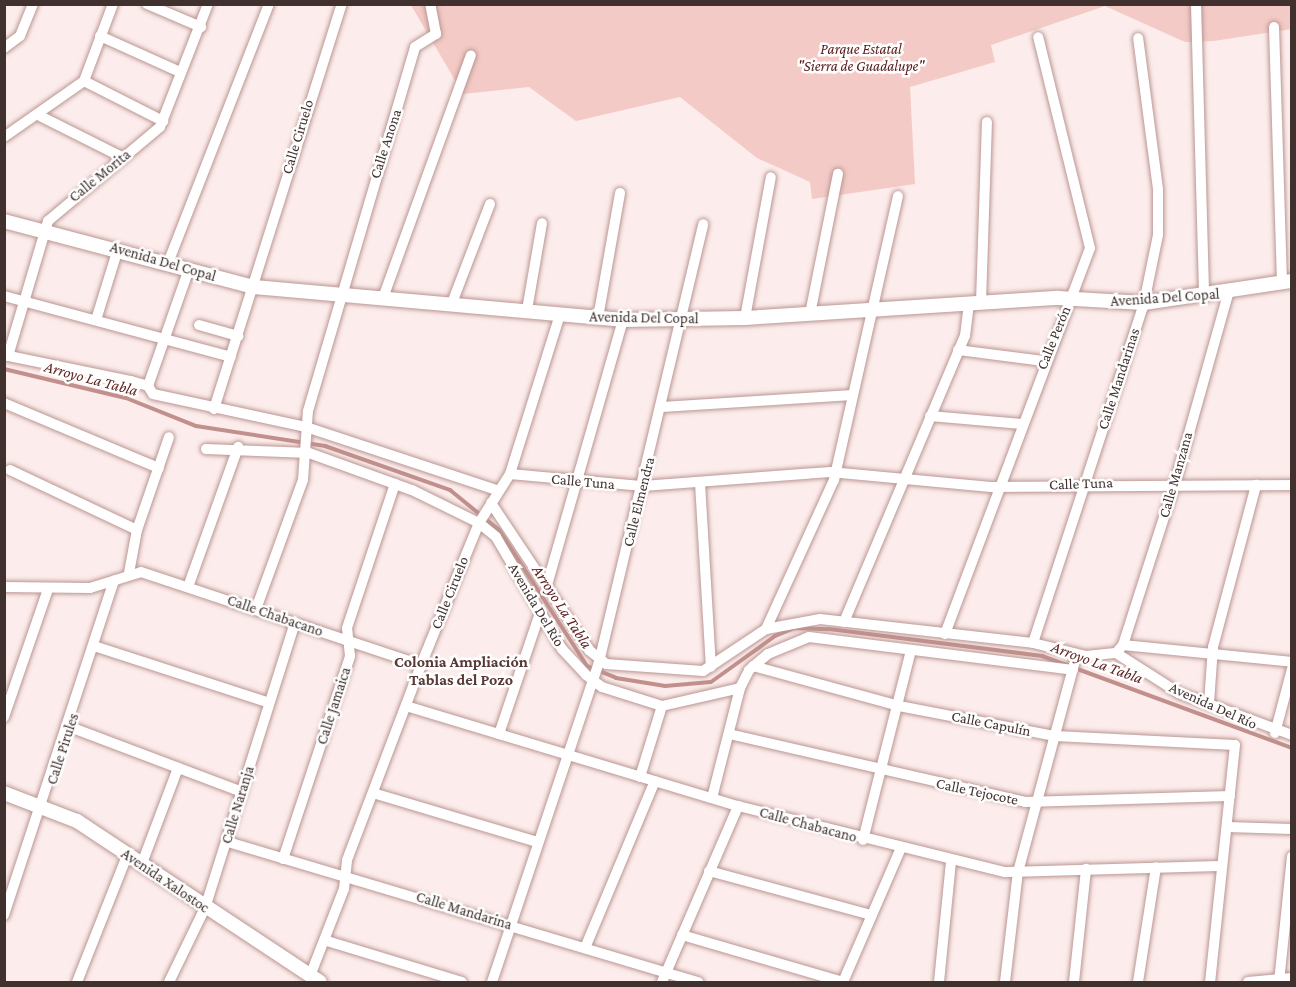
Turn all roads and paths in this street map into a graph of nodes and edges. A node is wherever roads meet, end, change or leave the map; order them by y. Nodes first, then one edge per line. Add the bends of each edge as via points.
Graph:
1 (33, 4) edge
2 (113, 4) edge
3 (147, 4) edge
4 (207, 4) edge
5 (269, 4) edge
6 (342, 4) edge
7 (430, 4) edge
8 (1196, 4) edge
9 (201, 27) junction
10 (1274, 27) dead end
11 (100, 36) junction
12 (1038, 37) dead end
13 (1138, 38) dead end
14 (4, 48) edge
15 (471, 55) dead end
16 (180, 72) junction
17 (84, 81) junction
18 (40, 116) junction
19 (163, 121) junction
20 (987, 122) dead end
21 (4, 137) edge
22 (122, 157) junction
23 (838, 174) dead end
24 (771, 177) dead end
25 (620, 193) dead end
26 (898, 196) dead end
27 (490, 204) dead end
28 (4, 221) edge
29 (542, 223) dead end
30 (703, 224) dead end
31 (46, 230) junction
32 (118, 249) junction
33 (168, 263) junction
34 (189, 269) junction
35 (1287, 282) edge
36 (254, 287) junction
37 (1227, 294) junction
38 (341, 295) junction
39 (4, 296) edge
40 (1204, 297) junction
41 (383, 298) junction
42 (1070, 298) junction
43 (25, 301) junction
44 (452, 303) junction
45 (975, 303) junction
46 (1144, 303) junction
47 (874, 309) junction
48 (527, 310) junction
49 (560, 314) junction
50 (810, 314) junction
51 (598, 318) junction
52 (745, 318) junction
53 (96, 320) junction
54 (623, 320) junction
55 (681, 321) junction
56 (199, 325) dead end
57 (238, 336) junction
58 (163, 338) junction
59 (958, 350) junction
60 (6, 356) edge
61 (231, 357) junction
62 (1044, 361) junction
63 (148, 386) junction
64 (853, 395) junction
65 (4, 403) edge
66 (662, 407) junction
67 (214, 409) junction
68 (930, 416) junction
69 (1022, 424) junction
70 (307, 431) junction
71 (170, 437) dead end
72 (238, 447) junction
73 (206, 450) dead end
74 (308, 450) junction
75 (159, 468) junction
76 (10, 470) dead end
77 (836, 472) junction
78 (510, 474) junction
79 (906, 480) junction
80 (578, 483) junction
81 (700, 483) junction
82 (1084, 483) junction
83 (1174, 483) junction
84 (395, 484) junction
85 (1256, 485) junction
86 (1292, 485) edge
87 (643, 486) junction
88 (1002, 487) junction
89 (500, 491) junction
90 (484, 514) junction
91 (137, 530) junction
92 (129, 573) junction
93 (114, 581) junction
94 (547, 585) junction
95 (4, 587) edge
96 (188, 587) junction
97 (48, 589) junction
98 (256, 609) junction
99 (540, 613) junction
100 (844, 622) junction
101 (295, 623) junction
102 (766, 629) junction
103 (945, 634) junction
104 (347, 640) junction
105 (1033, 643) junction
106 (94, 646) junction
107 (1119, 649) junction
108 (911, 650) junction
109 (1212, 655) junction
110 (599, 661) junction
111 (1074, 662) junction
112 (1292, 662) edge
113 (421, 665) junction
114 (753, 666) junction
115 (711, 667) junction
116 (1292, 669) edge
117 (594, 679) junction
118 (740, 688) junction
119 (1209, 703) junction
120 (269, 704) junction
121 (899, 705) junction
122 (406, 706) junction
123 (662, 706) junction
124 (4, 717) edge
125 (70, 727) junction
126 (1275, 732) junction
127 (499, 734) junction
128 (729, 734) junction
129 (1292, 735) edge
130 (1055, 736) junction
131 (569, 755) junction
132 (178, 768) junction
133 (882, 773) junction
134 (640, 777) junction
135 (655, 781) junction
136 (242, 792) junction
137 (4, 793) edge
138 (373, 793) junction
139 (1230, 796) junction
140 (712, 798) junction
141 (42, 804) junction
142 (1040, 804) junction
143 (738, 806) junction
144 (1227, 827) junction
145 (1292, 829) edge
146 (863, 840) junction
147 (228, 842) junction
148 (537, 842) junction
149 (900, 850) junction
150 (127, 856) junction
151 (1292, 857) edge
152 (283, 859) junction
153 (951, 861) junction
154 (141, 866) junction
155 (1222, 866) junction
156 (1156, 867) junction
157 (1086, 869) junction
158 (709, 871) junction
159 (1018, 872) junction
160 (344, 875) junction
161 (205, 908) junction
162 (4, 915) edge
163 (871, 915) junction
164 (509, 924) junction
165 (682, 935) junction
166 (327, 941) junction
167 (585, 948) junction
168 (664, 978) edge
169 (1292, 978) edge
170 (317, 981) edge
171 (1279, 981) edge
172 (77, 982) edge
173 (169, 982) edge
174 (462, 982) edge
175 (492, 982) edge
176 (699, 982) edge
177 (843, 982) edge
178 (939, 982) edge
179 (1005, 982) edge
180 (1074, 982) edge
181 (1138, 982) edge
182 (1210, 982) edge
183 (1248, 982) edge

1 - 14 street via 20,36
2 - 11 street
3 - 9 street
4 - 9 street, Calle Morita
5 - 33 street
6 - 36 street, Calle Ciruelo
7 - 38 street, Calle Anona via 436,34 415,47
8 - 40 street
9 - 16 street, Calle Morita
10 - 35 street
11 - 16 street
11 - 17 street
12 - 42 street, Calle Perón via 1090,240
13 - 46 street, Calle Mandarinas via 1160,223
15 - 41 street
16 - 19 street, Calle Morita
17 - 18 street
17 - 19 street
18 - 21 street
18 - 22 street
19 - 22 street, Calle Morita
20 - 45 street
22 - 31 street, Calle Morita via 53,214
23 - 50 street
24 - 52 street
25 - 51 street
26 - 47 street
27 - 44 street
28 - 31 street, Avenida Del Copal
29 - 48 street
30 - 55 street, Calle Elmendra
31 - 32 street, Avenida Del Copal
31 - 43 street, Calle Morita
32 - 33 street, Avenida Del Copal
32 - 53 street
33 - 34 street, Avenida Del Copal
34 - 36 street, Avenida Del Copal
34 - 58 street
35 - 37 street, Avenida Del Copal
36 - 38 street, Avenida Del Copal
36 - 57 street, Calle Ciruelo
37 - 40 street, Avenida Del Copal
37 - 83 street, Calle Manzana
38 - 41 street, Avenida Del Copal
38 - 70 street
39 - 43 street
40 - 46 street, Avenida Del Copal
41 - 44 street, Avenida Del Copal
42 - 45 street, Avenida Del Copal
42 - 46 street, Avenida Del Copal
42 - 62 street, Calle Perón
43 - 53 street
43 - 60 street, Calle Morita
44 - 48 street, Avenida Del Copal
45 - 47 street, Avenida Del Copal
45 - 59 street
46 - 82 street, Calle Mandarinas
47 - 50 street, Avenida Del Copal
47 - 64 street
48 - 49 street, Avenida Del Copal
49 - 51 street, Avenida Del Copal
49 - 78 street, Calle Ciruelo
50 - 52 street, Avenida Del Copal
51 - 54 street, Avenida Del Copal
52 - 55 street, Avenida Del Copal
53 - 58 street
54 - 55 street, Avenida Del Copal
54 - 80 street
55 - 66 street, Calle Elmendra
56 - 57 street
57 - 61 street, Calle Ciruelo
58 - 61 street
58 - 63 street
59 - 62 street
59 - 68 street
60 - 63 street
61 - 67 street, Calle Ciruelo
62 - 69 street, Calle Perón
63 - 67 street via 153,394
64 - 66 street
64 - 77 street
65 - 75 street
66 - 87 street, Calle Elmendra
67 - 70 street
68 - 69 street
68 - 79 street
69 - 88 street, Calle Perón
70 - 74 street
70 - 89 street
71 - 75 street
72 - 73 street, Avenida Del Río
72 - 74 street, Avenida Del Río
72 - 96 street
74 - 84 street, Avenida Del Río
74 - 98 street
75 - 91 street
76 - 91 street
77 - 79 street, Calle Tuna
77 - 81 street, Calle Tuna
77 - 102 street
78 - 80 street, Calle Tuna
78 - 89 street, Calle Ciruelo
79 - 88 street, Calle Tuna
79 - 100 street
80 - 87 street, Calle Tuna
80 - 94 street
81 - 87 street, Calle Tuna
81 - 115 street
82 - 83 street, Calle Tuna
82 - 88 street, Calle Tuna
82 - 105 street, Calle Mandarinas
83 - 85 street, Calle Tuna
83 - 107 street, Calle Manzana
84 - 90 street, Avenida Del Río
84 - 104 street, Calle Jamaica via 347,628
85 - 86 street, Calle Tuna
85 - 109 street
87 - 110 street, Calle Elmendra
88 - 103 street, Calle Perón
89 - 90 street, Calle Ciruelo
90 - 94 street, Avenida Del Río
90 - 99 street, Avenida Del Río
90 - 113 street, Calle Ciruelo
91 - 92 street
92 - 93 street
92 - 96 street, Calle Chabacano
93 - 97 street
93 - 106 street, Calle Pirules
94 - 110 street, Avenida Del Río
95 - 97 street
96 - 98 street, Calle Chabacano
97 - 124 street
98 - 101 street, Calle Chabacano
99 - 117 street, Avenida Del Río via 562,649
99 - 127 street
100 - 102 street via 806,619
100 - 103 street
101 - 104 street, Calle Chabacano
101 - 120 street, Calle Naranja
102 - 115 street
103 - 105 street
104 - 113 street, Calle Chabacano
104 - 152 street, Calle Jamaica via 350,656
105 - 111 street
106 - 120 street
106 - 125 street, Calle Pirules
107 - 109 street
107 - 111 street
107 - 119 street, Avenida Del Río via 1138,671
108 - 111 street
108 - 114 street via 809,637 782,646
108 - 121 street
109 - 112 street
109 - 119 street
110 - 115 street via 688,673
110 - 117 street, Calle Elmendra
111 - 130 street
113 - 122 street, Calle Ciruelo
114 - 118 street
114 - 121 street, Calle Capulín
116 - 126 street
117 - 123 street, Avenida Del Río
117 - 131 street, Calle Elmendra
118 - 123 street
118 - 128 street
119 - 126 street, Avenida Del Río
120 - 136 street, Calle Naranja
121 - 130 street, Calle Capulín
121 - 133 street
122 - 127 street, Calle Chabacano
122 - 138 street, Calle Ciruelo
123 - 134 street
125 - 132 street
125 - 141 street, Calle Pirules
126 - 129 street, Avenida Del Río
127 - 131 street, Calle Chabacano
128 - 133 street, Calle Tejocote
128 - 140 street
130 - 139 street, Calle Capulín via 1235,745
130 - 142 street
131 - 134 street, Calle Chabacano
131 - 148 street, Calle Elmendra
132 - 136 street
132 - 154 street
133 - 142 street, Calle Tejocote
133 - 146 street
134 - 135 street, Calle Chabacano
135 - 140 street, Calle Chabacano
135 - 167 street
136 - 147 street, Calle Naranja
137 - 141 street, Avenida Xalostoc
138 - 148 street
138 - 160 street, Calle Ciruelo
139 - 142 street, Calle Tejocote
139 - 144 street
140 - 143 street, Calle Chabacano
141 - 150 street, Avenida Xalostoc
141 - 162 street, Calle Pirules
142 - 159 street
143 - 146 street, Calle Chabacano
143 - 158 street
144 - 145 street
144 - 155 street
146 - 149 street, Calle Chabacano
147 - 152 street, Calle Mandarina
147 - 161 street, Calle Naranja
148 - 164 street, Calle Elmendra
149 - 153 street, Calle Chabacano
149 - 163 street
150 - 154 street, Avenida Xalostoc
150 - 172 street
151 - 171 street
152 - 160 street, Calle Mandarina
153 - 159 street, Calle Chabacano
153 - 178 street
154 - 161 street, Avenida Xalostoc
155 - 156 street, Calle Chabacano
155 - 182 street
156 - 157 street, Calle Chabacano
156 - 181 street
157 - 159 street, Calle Chabacano
157 - 180 street
158 - 163 street
158 - 165 street
159 - 179 street
160 - 164 street, Calle Mandarina
160 - 166 street, Calle Ciruelo
161 - 170 street, Avenida Xalostoc
161 - 173 street, Calle Naranja
163 - 177 street
164 - 167 street, Calle Mandarina
164 - 175 street, Calle Elmendra
165 - 168 street
165 - 177 street
166 - 170 street, Calle Ciruelo
166 - 174 street
167 - 168 street, Calle Mandarina
168 - 176 street, Calle Mandarina
169 - 171 street
171 - 183 street

